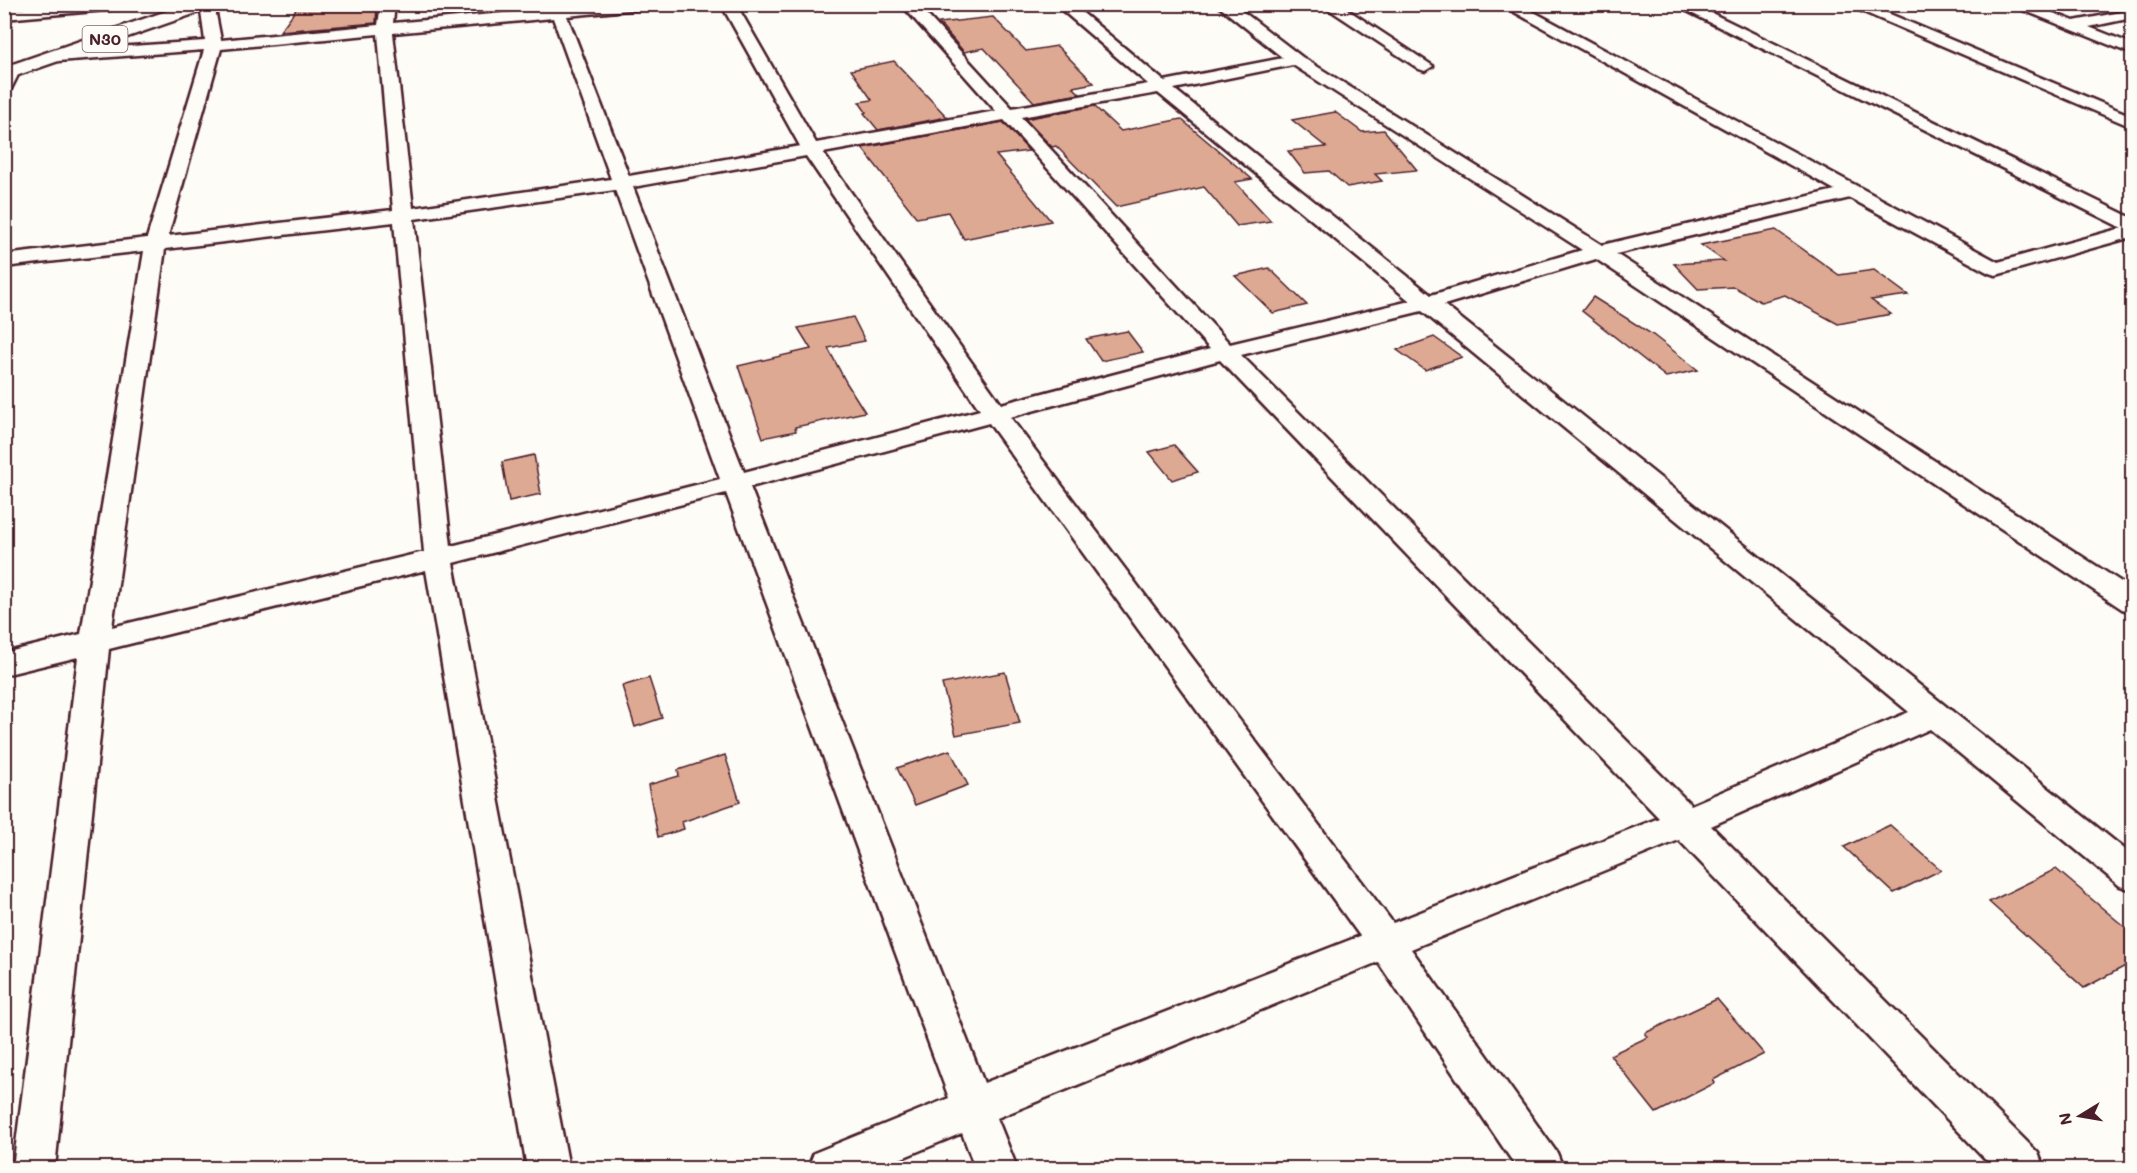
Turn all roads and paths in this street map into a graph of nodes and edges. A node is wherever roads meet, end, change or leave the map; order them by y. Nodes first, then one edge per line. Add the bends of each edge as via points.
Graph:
1 (129, 4) edge
2 (206, 4) edge
3 (649, 4) edge
4 (728, 4) edge
5 (908, 4) edge
6 (1062, 4) edge
7 (1223, 4) edge
8 (1328, 4) edge
9 (1507, 4) edge
10 (1680, 4) edge
11 (1852, 4) edge
12 (2015, 4) edge
13 (556, 9) edge
14 (2133, 14) edge
15 (4, 15) edge
16 (386, 17) edge
17 (2073, 26) junction
18 (214, 45) junction
19 (2133, 49) edge
20 (58, 56) junction
21 (1296, 60) junction
22 (1425, 66) dead end
23 (6, 76) edge
24 (1161, 87) junction
25 (1008, 114) junction
26 (2133, 122) edge
27 (810, 148) junction
28 (622, 183) junction
29 (1853, 191) junction
30 (404, 215) junction
31 (2133, 225) edge
32 (2133, 231) edge
33 (156, 242) junction
34 (1599, 252) junction
35 (4, 261) edge
36 (1426, 303) junction
37 (1225, 352) junction
38 (995, 414) junction
39 (735, 483) junction
40 (438, 558) junction
41 (2133, 602) edge
42 (95, 641) junction
43 (4, 664) edge
44 (1934, 714) junction
45 (1684, 823) junction
46 (2133, 875) edge
47 (1386, 943) junction
48 (972, 1108) junction
49 (34, 1168) edge
50 (548, 1168) edge
51 (829, 1168) edge
52 (996, 1168) edge
53 (1542, 1168) edge
54 (2023, 1168) edge

1 - 15 street
2 - 18 street
2 - 20 main road, N30
3 - 13 street
4 - 27 street
5 - 25 street
6 - 24 street
7 - 21 street
8 - 22 street
9 - 29 street
10 - 31 street
11 - 26 street
12 - 17 street
13 - 16 street
13 - 28 street
14 - 17 street
16 - 18 street
16 - 30 street
17 - 19 street
18 - 20 street
18 - 33 street
20 - 23 main road, N30
21 - 24 street
21 - 34 street
24 - 25 street
24 - 36 street
25 - 27 street
25 - 37 street
27 - 28 street
27 - 38 street
28 - 30 street
28 - 39 street
29 - 32 street via 1996,269
29 - 34 street
30 - 33 street
30 - 40 street
33 - 35 street
33 - 42 street
34 - 36 street
34 - 41 street
36 - 37 street
36 - 44 street
37 - 38 street
37 - 45 street
38 - 39 street
38 - 47 street
39 - 40 street
39 - 48 street
40 - 42 street
40 - 50 street
42 - 43 street
42 - 49 street
44 - 45 street
44 - 46 street
45 - 47 street
45 - 54 street
47 - 48 street
47 - 53 street
48 - 51 street
48 - 52 street

